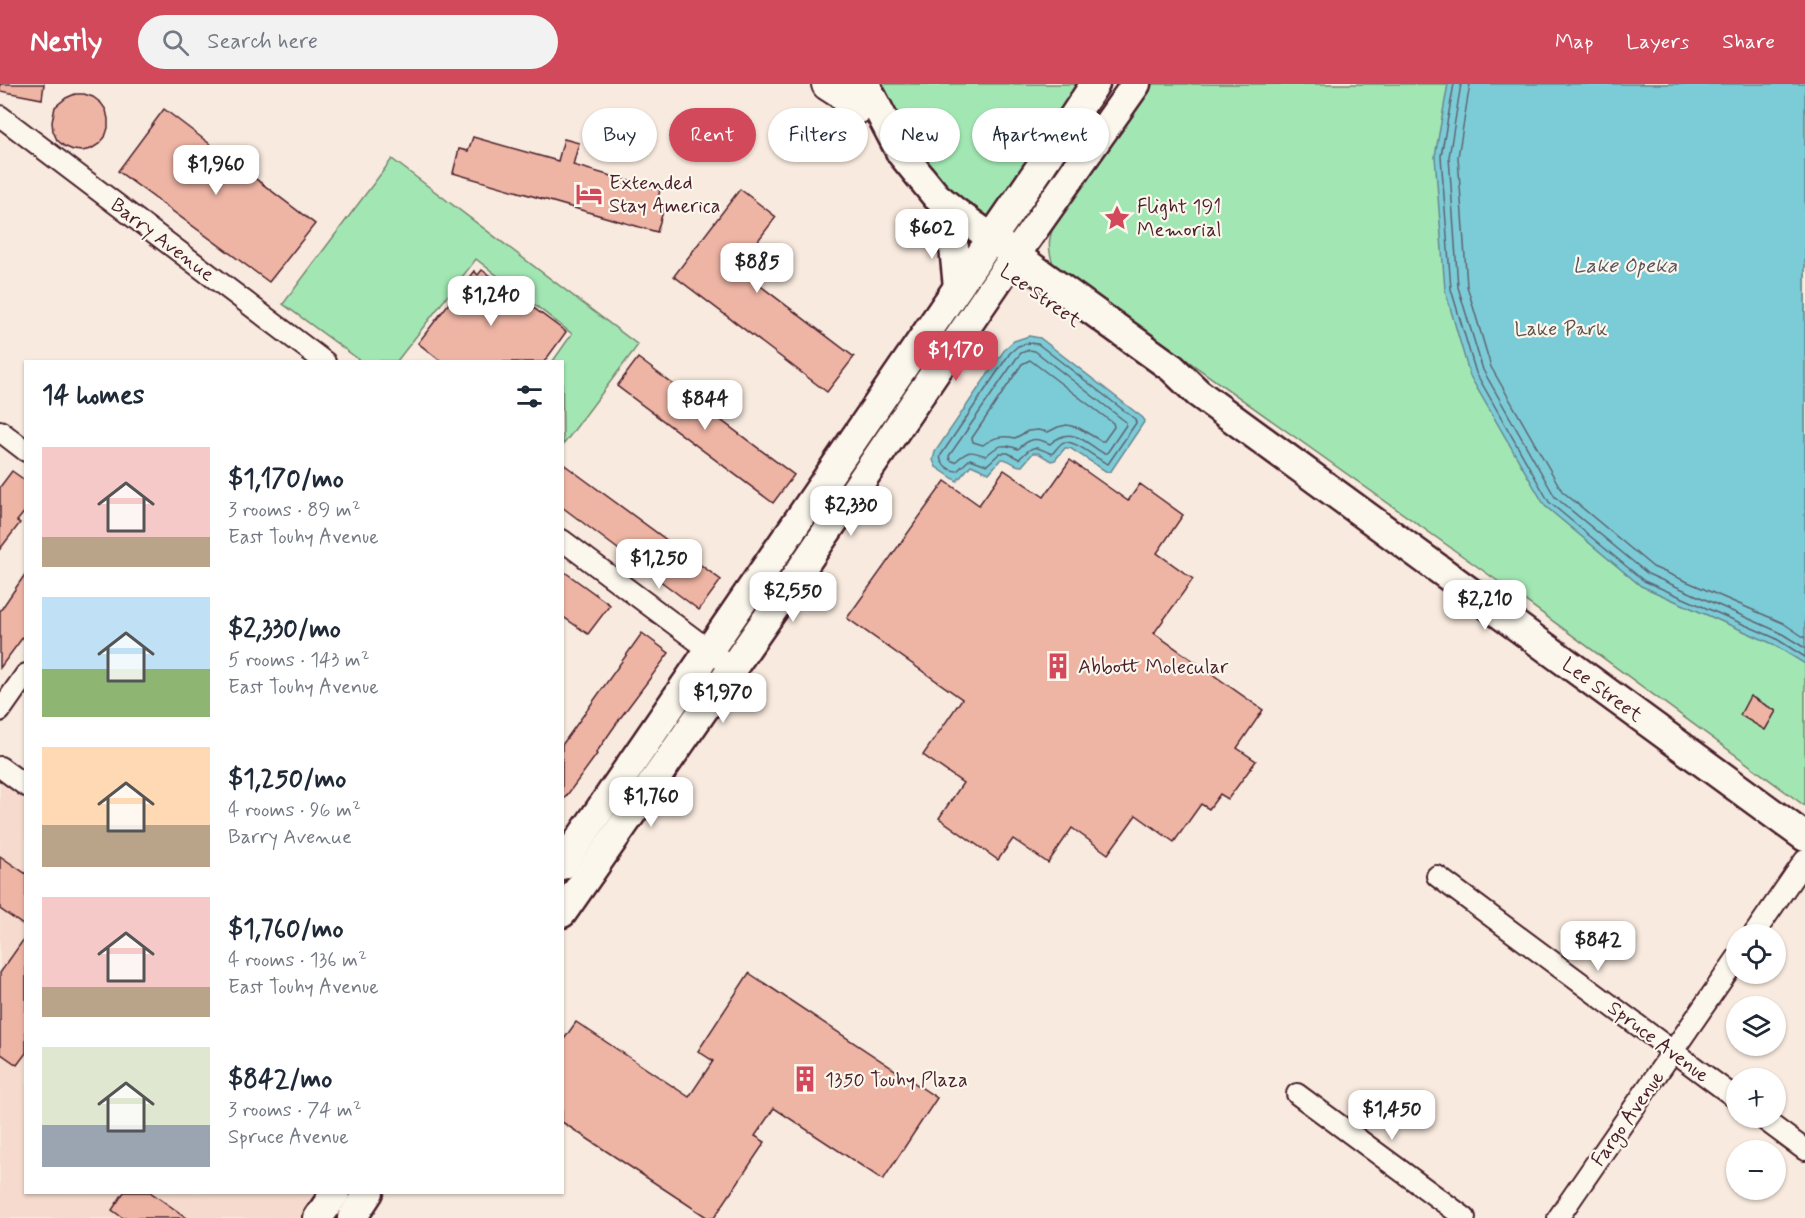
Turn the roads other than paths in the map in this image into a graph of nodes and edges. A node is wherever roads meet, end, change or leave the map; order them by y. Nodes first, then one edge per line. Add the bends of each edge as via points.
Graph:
1 (828, 84) edge
2 (1095, 84) edge
3 (1136, 84) edge
4 (855, 92) edge
5 (0, 116) edge
6 (938, 222) junction
7 (987, 245) junction
8 (1010, 262) junction
9 (958, 287) junction
10 (322, 360) edge
11 (0, 431) edge
12 (24, 449) edge
13 (564, 542) edge
14 (709, 651) junction
15 (733, 668) junction
16 (24, 677) edge
17 (0, 711) edge
18 (0, 767) edge
19 (24, 785) edge
20 (1805, 837) edge
21 (564, 859) edge
22 (1805, 860) edge
23 (590, 875) junction
24 (1437, 876) dead end
25 (564, 910) edge
26 (1761, 924) edge
27 (1726, 974) edge
28 (1673, 1051) junction
29 (1726, 1091) edge
30 (1297, 1094) dead end
31 (1775, 1128) edge
32 (1805, 1150) edge
33 (335, 1194) edge
34 (368, 1194) edge
35 (318, 1218) edge
36 (352, 1218) edge
37 (1465, 1218) edge
38 (1558, 1218) edge

1 - 4 main road via 842,93
2 - 7 main road
3 - 8 main road
4 - 6 main road, Lee Street via 882,153
4 - 7 main road, Lee Street via 936,196
5 - 10 street, Barry Avenue
6 - 7 main road, Lee Street
6 - 9 main road via 954,247
7 - 8 main road, Lee Street
7 - 9 main road
8 - 15 main road
8 - 20 main road, Lee Street via 1140,365 1198,393
9 - 14 main road
11 - 12 street
13 - 14 street
14 - 15 street
14 - 21 main road
15 - 23 main road
16 - 17 street
18 - 19 street
21 - 23 street
22 - 26 street
23 - 25 main road
24 - 28 street, Spruce Avenue
27 - 28 street, Fargo Avenue
28 - 29 street, Spruce Avenue
28 - 38 street, Fargo Avenue
30 - 37 street
31 - 32 street
33 - 35 main road
34 - 36 main road

